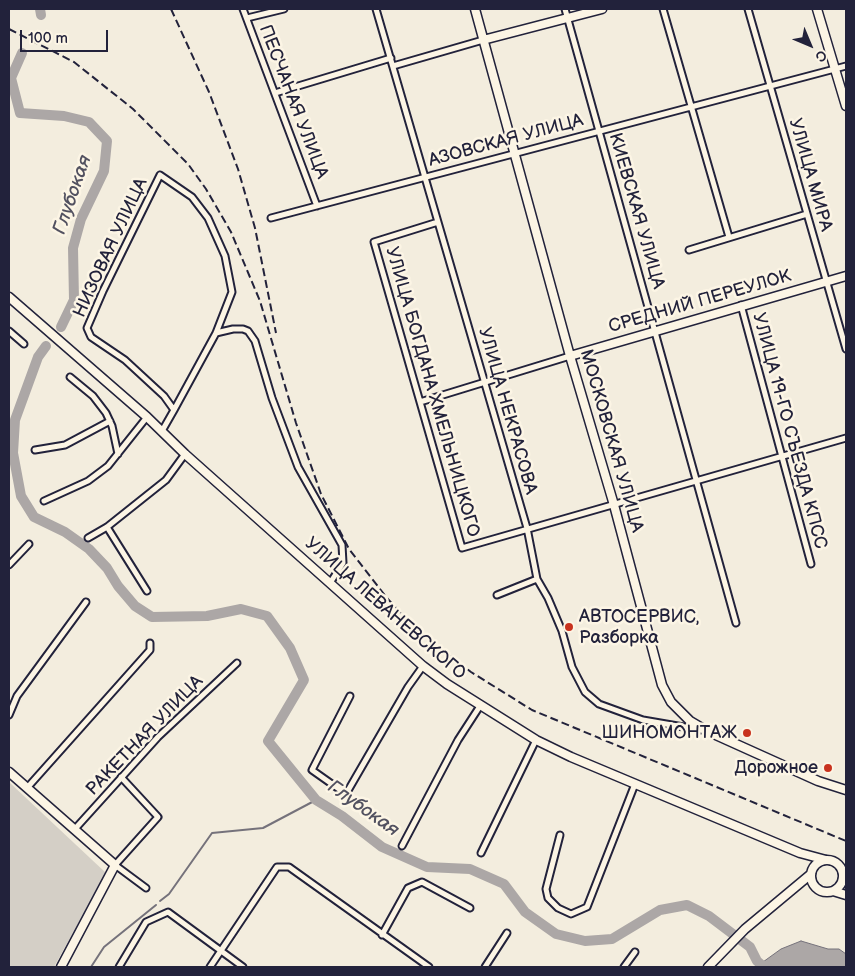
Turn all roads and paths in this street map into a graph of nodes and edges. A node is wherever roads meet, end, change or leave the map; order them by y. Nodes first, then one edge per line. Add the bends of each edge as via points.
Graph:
1 (243, 9) edge
2 (284, 9) edge
3 (376, 9) edge
4 (475, 9) edge
5 (565, 9) edge
6 (602, 9) edge
7 (663, 9) edge
8 (748, 9) edge
9 (817, 9) edge
10 (247, 18) junction
11 (568, 18) junction
12 (483, 40) junction
13 (391, 58) junction
14 (393, 66) junction
15 (846, 66) edge
16 (834, 68) junction
17 (770, 85) junction
18 (275, 93) junction
19 (691, 106) junction
20 (846, 106) edge
21 (599, 130) junction
22 (516, 152) junction
23 (425, 177) junction
24 (317, 206) junction
25 (807, 214) junction
26 (271, 218) dead end
27 (438, 222) junction
28 (729, 237) junction
29 (689, 250) dead end
30 (846, 276) edge
31 (827, 281) junction
32 (9, 297) edge
33 (741, 305) junction
34 (9, 331) edge
35 (655, 332) junction
36 (216, 333) junction
37 (24, 344) dead end
38 (846, 349) edge
39 (570, 356) junction
40 (70, 378) dead end
41 (484, 383) junction
42 (420, 402) junction
43 (174, 410) junction
44 (147, 417) junction
45 (110, 421) junction
46 (162, 431) junction
47 (846, 438) edge
48 (35, 450) dead end
49 (118, 454) junction
50 (185, 454) junction
51 (782, 456) junction
52 (696, 481) junction
53 (44, 501) dead end
54 (614, 504) junction
55 (108, 527) junction
56 (527, 528) junction
57 (88, 538) dead end
58 (29, 544) dead end
59 (810, 564) dead end
60 (9, 566) edge
61 (537, 579) junction
62 (330, 583) junction
63 (147, 591) dead end
64 (497, 595) dead end
65 (86, 602) dead end
66 (736, 622) dead end
67 (150, 643) dead end
68 (237, 663) dead end
69 (423, 666) junction
70 (350, 696) dead end
71 (480, 706) junction
72 (9, 715) edge
73 (707, 731) junction
74 (536, 740) junction
75 (9, 772) edge
76 (121, 777) junction
77 (636, 784) junction
78 (27, 788) junction
79 (846, 790) edge
80 (74, 830) junction
81 (560, 835) dead end
82 (402, 846) dead end
83 (800, 853) junction
84 (481, 854) dead end
85 (826, 860) junction
86 (115, 865) junction
87 (812, 871) junction
88 (845, 876) edge
89 (146, 888) dead end
90 (816, 888) junction
91 (794, 889) junction
92 (833, 891) junction
93 (846, 894) edge
94 (470, 908) dead end
95 (507, 933) dead end
96 (382, 935) junction
97 (221, 952) junction
98 (635, 952) dead end
99 (61, 967) edge
100 (119, 967) edge
101 (210, 967) edge
102 (243, 967) edge
103 (429, 967) edge
104 (485, 967) edge
105 (624, 967) edge
106 (708, 967) edge

1 - 10 street, ПЕСЧАНАЯ УЛИЦА
2 - 10 street
3 - 13 street, УЛИЦА НЕКРАСОВА
4 - 12 street, МОСКОВСКАЯ УЛИЦА
5 - 11 street, КИЕВСКАЯ УЛИЦА
6 - 11 street
7 - 19 street
8 - 17 street, УЛИЦА МИРА
9 - 16 street
10 - 18 street, ПЕСЧАНАЯ УЛИЦА
11 - 12 street
11 - 21 street, КИЕВСКАЯ УЛИЦА
12 - 14 street
12 - 22 street, МОСКОВСКАЯ УЛИЦА
13 - 14 street, УЛИЦА НЕКРАСОВА
13 - 18 street
14 - 23 street, УЛИЦА НЕКРАСОВА
15 - 16 street, АЗОВСКАЯ УЛИЦА
16 - 17 street, АЗОВСКАЯ УЛИЦА
16 - 20 street
17 - 19 street, АЗОВСКАЯ УЛИЦА
17 - 25 street, УЛИЦА МИРА
18 - 24 street, ПЕСЧАНАЯ УЛИЦА
19 - 21 street, АЗОВСКАЯ УЛИЦА
19 - 28 street
21 - 22 street, АЗОВСКАЯ УЛИЦА
21 - 35 street, КИЕВСКАЯ УЛИЦА
22 - 23 street, АЗОВСКАЯ УЛИЦА
22 - 39 street, МОСКОВСКАЯ УЛИЦА
23 - 24 street, АЗОВСКАЯ УЛИЦА
23 - 27 street, УЛИЦА НЕКРАСОВА
24 - 26 street, АЗОВСКАЯ УЛИЦА
25 - 28 street
25 - 31 street, УЛИЦА МИРА
27 - 41 street, УЛИЦА НЕКРАСОВА
27 - 42 street, УЛИЦА БОГДАНА ХМЕЛЬНИЦКОГО via 374,242
28 - 29 street
30 - 31 street, СРЕДНИЙ ПЕРЕУЛОК
31 - 33 street, СРЕДНИЙ ПЕРЕУЛОК
31 - 38 street, УЛИЦА МИРА
32 - 44 street, УЛИЦА ЛЕВАНЕВСКОГО
33 - 35 street, СРЕДНИЙ ПЕРЕУЛОК
33 - 51 street, УЛИЦА 19-ГО СЪЕЗДА КПСС
34 - 37 street
35 - 39 street, СРЕДНИЙ ПЕРЕУЛОК
35 - 52 street, КИЕВСКАЯ УЛИЦА
36 - 43 street
36 - 43 street, НИЗОВАЯ УЛИЦА via 232,292 225,256 208,218 192,197 160,175 88,323 88,333 125,360 164,396
36 - 62 street via 243,329 255,341 298,468 344,552 341,569
39 - 41 street, СРЕДНИЙ ПЕРЕУЛОК
39 - 54 street, МОСКОВСКАЯ УЛИЦА
40 - 45 street via 93,396
41 - 42 street, СРЕДНИЙ ПЕРЕУЛОК
41 - 56 street, УЛИЦА НЕКРАСОВА
42 - 56 street, УЛИЦА БОГДАНА ХМЕЛЬНИЦКОГО via 462,548
43 - 46 street
44 - 46 street, УЛИЦА ЛЕВАНЕВСКОГО
44 - 49 street
45 - 48 street via 65,445
45 - 49 street
46 - 50 street, УЛИЦА ЛЕВАНЕВСКОГО
47 - 51 street, УЛИЦА БОГДАНА ХМЕЛЬНИЦКОГО
49 - 53 street via 88,481
50 - 55 street via 166,480
50 - 62 street, УЛИЦА ЛЕВАНЕВСКОГО
51 - 52 street, УЛИЦА БОГДАНА ХМЕЛЬНИЦКОГО
51 - 59 street, УЛИЦА 19-ГО СЪЕЗДА КПСС
52 - 54 street, УЛИЦА БОГДАНА ХМЕЛЬНИЦКОГО
52 - 66 street, КИЕВСКАЯ УЛИЦА
54 - 56 street, УЛИЦА БОГДАНА ХМЕЛЬНИЦКОГО
54 - 73 street, МОСКОВСКАЯ УЛИЦА via 662,685 671,702 690,721
55 - 57 street
55 - 63 street
56 - 61 street, УЛИЦА НЕКРАСОВА
58 - 60 street
61 - 64 street
61 - 73 street, УЛИЦА НЕКРАСОВА via 548,598 572,667 585,692 599,704 643,720
62 - 69 street, УЛИЦА ЛЕВАНЕВСКОГО
65 - 72 street via 17,696
67 - 78 street via 150,650
68 - 76 street, РАКЕТНАЯ УЛИЦА via 158,737
69 - 70 street via 408,686 346,794 312,770
69 - 71 street, УЛИЦА ЛЕВАНЕВСКОГО
71 - 74 street, УЛИЦА ЛЕВАНЕВСКОГО
71 - 82 street via 458,740
73 - 79 street, МОСКОВСКАЯ УЛИЦА
74 - 77 street, УЛИЦА ЛЕВАНЕВСКОГО
74 - 84 street
75 - 78 street
76 - 80 street, РАКЕТНАЯ УЛИЦА
76 - 86 street via 158,817
77 - 81 street via 587,908 572,914 553,903 546,889
77 - 83 street, УЛИЦА ЛЕВАНЕВСКОГО
78 - 80 street
80 - 86 street
83 - 85 street, УЛИЦА ЛЕВАНЕВСКОГО
83 - 87 street, УЛИЦА ЛЕВАНЕВСКОГО via 810,862
85 - 87 street via 818,863
85 - 88 street via 837,864
86 - 89 street
86 - 99 street
87 - 90 street
87 - 91 street
88 - 92 street
90 - 91 street
90 - 92 street via 824,892
91 - 106 street via 745,929
92 - 93 street
94 - 96 street via 422,882 408,888
95 - 104 street
96 - 97 street via 289,867 276,867
96 - 103 street
97 - 100 street via 168,912 146,922
97 - 101 street
97 - 102 street
98 - 105 street

